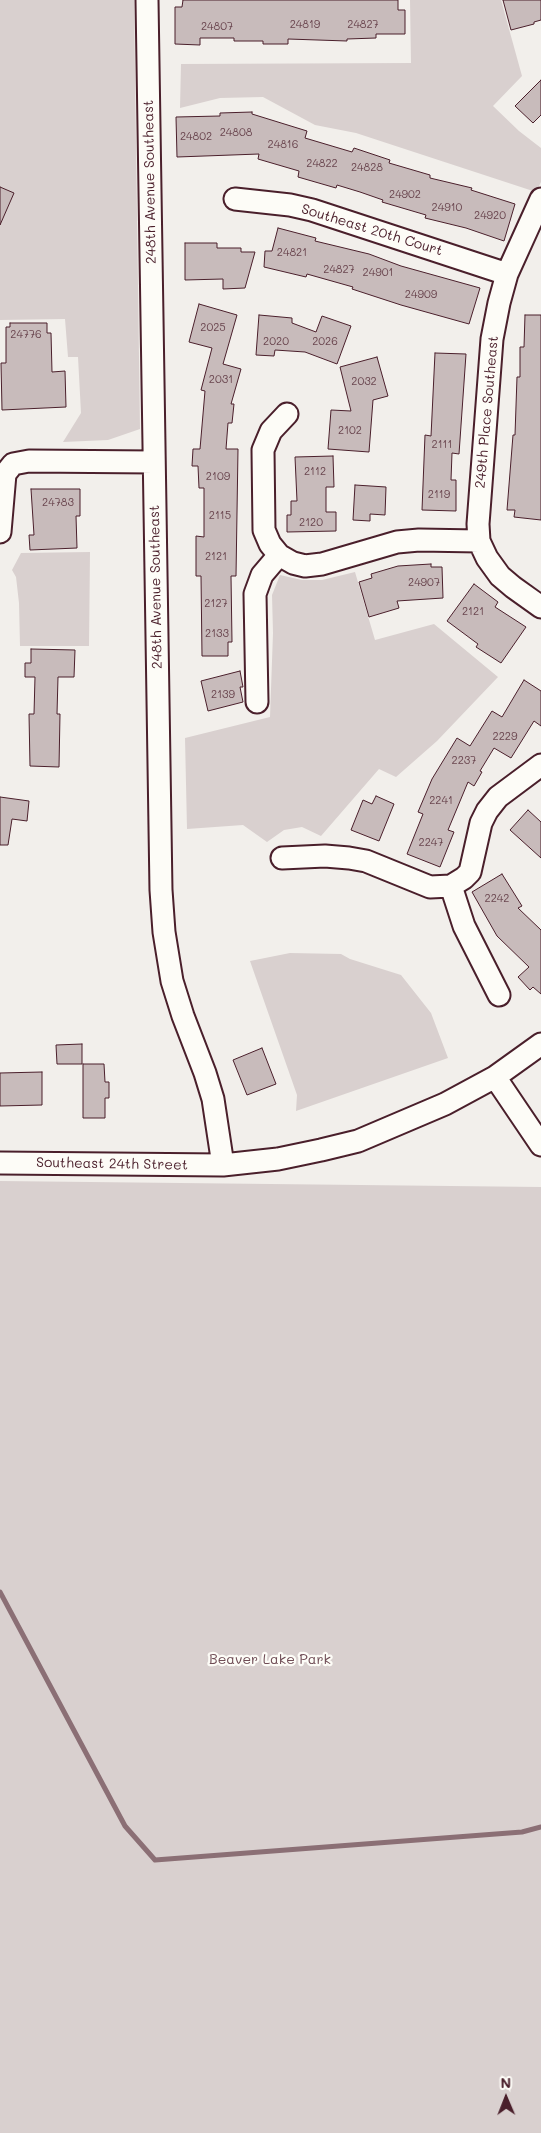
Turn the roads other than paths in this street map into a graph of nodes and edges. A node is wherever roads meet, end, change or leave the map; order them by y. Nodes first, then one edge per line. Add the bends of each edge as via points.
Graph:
1 (147, 0) edge
2 (235, 199) dead end
3 (541, 199) edge
4 (507, 274) junction
5 (287, 414) dead end
6 (154, 462) junction
7 (0, 532) edge
8 (479, 541) junction
9 (279, 555) junction
10 (541, 607) edge
11 (257, 702) dead end
12 (541, 765) edge
13 (282, 858) dead end
14 (451, 886) junction
15 (499, 995) dead end
16 (541, 1044) edge
17 (495, 1077) junction
18 (541, 1145) edge
19 (0, 1163) edge
20 (223, 1166) junction

1 - 6 street, 248th Avenue Southeast
2 - 4 street, Southeast 20th Court via 312,210
3 - 4 street, 249th Place Southeast
4 - 8 street, 249th Place Southeast via 492,339
5 - 9 street via 271,431 263,450 264,530
6 - 7 street via 29,461 13,464 5,474
6 - 20 street, 248th Avenue Southeast via 164,932 172,981 213,1099
8 - 9 street via 397,542 305,566
8 - 10 street, 249th Place Southeast via 500,576
9 - 11 street via 262,575 255,594
12 - 14 street via 498,797 487,811 481,823 470,872
13 - 14 street via 349,858 366,861 430,887
14 - 15 street via 464,926
16 - 17 street, Southeast 24th Street
17 - 18 street
17 - 20 street, Southeast 24th Street via 445,1104 358,1141 278,1159
19 - 20 street, Southeast 24th Street

